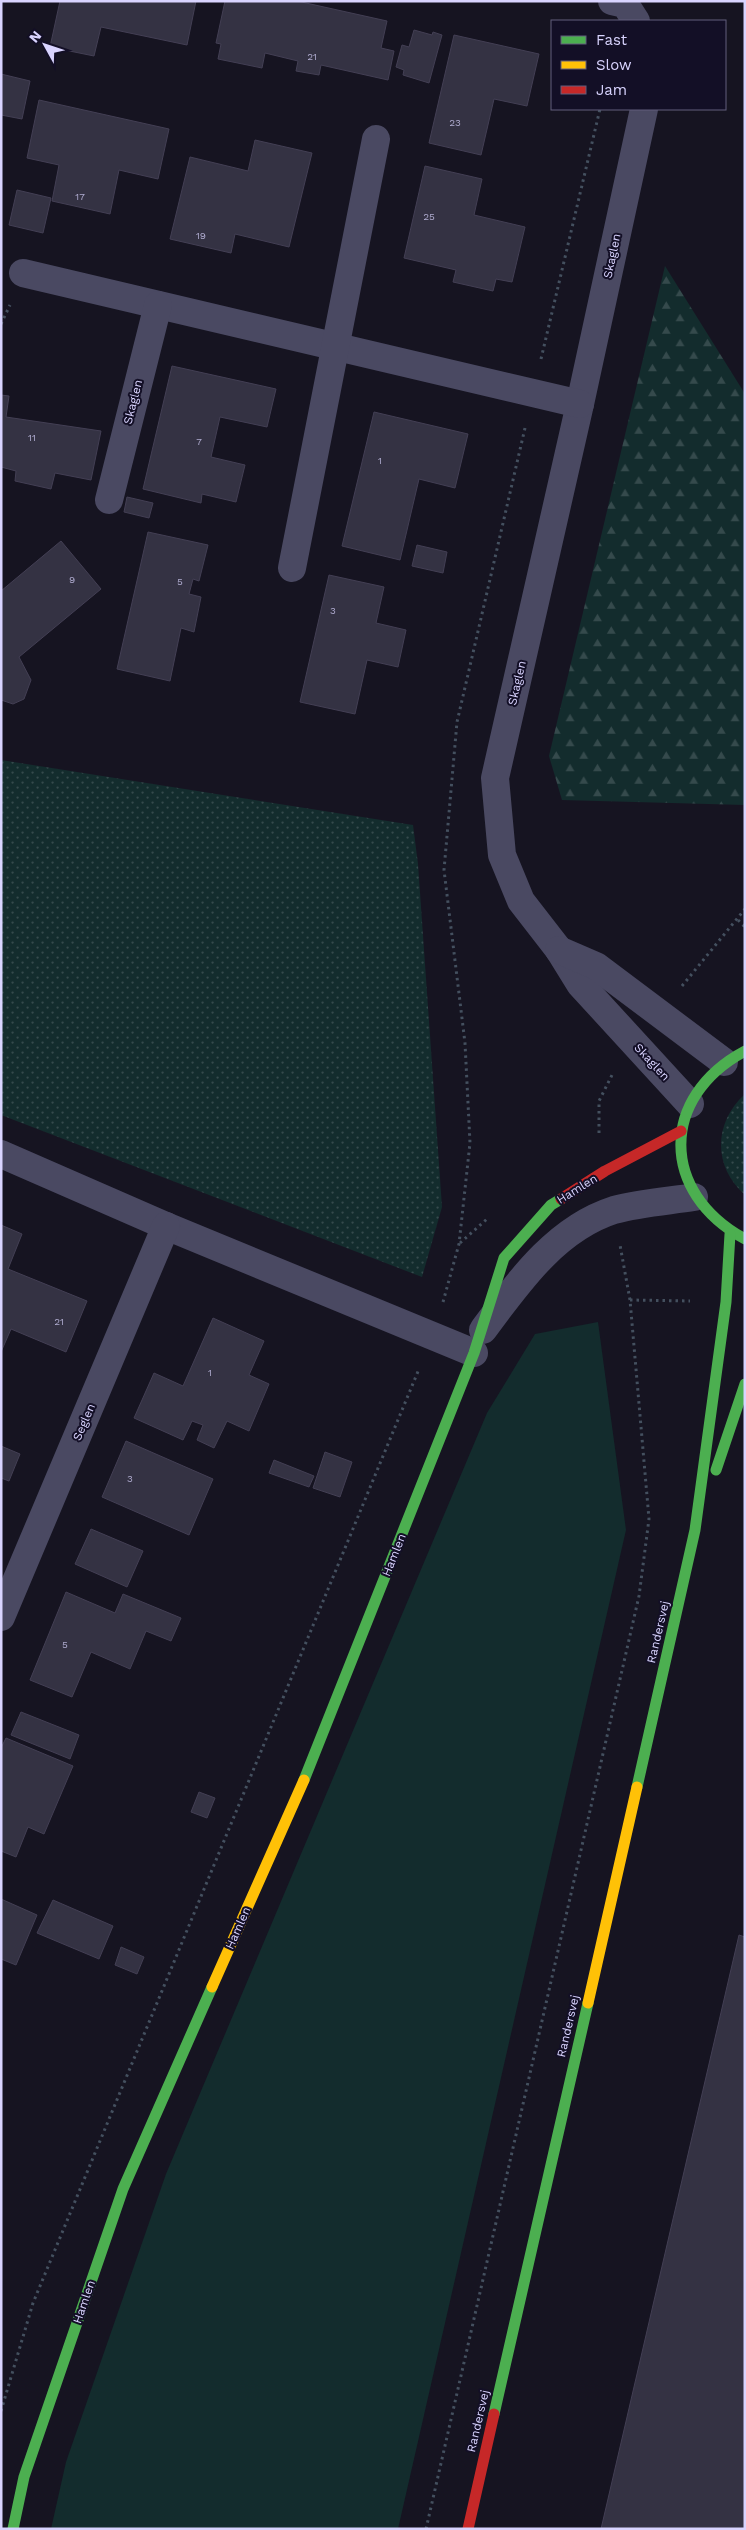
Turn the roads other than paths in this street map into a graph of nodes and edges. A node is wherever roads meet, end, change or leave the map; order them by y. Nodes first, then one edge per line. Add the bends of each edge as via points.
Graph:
1 (612, 1) edge
2 (635, 20) edge
3 (644, 110) edge
4 (376, 139) dead end
5 (23, 273) dead end
6 (158, 305) junction
7 (336, 347) junction
8 (580, 404) junction
9 (109, 500) dead end
10 (292, 568) dead end
11 (559, 950) junction
12 (734, 1057) edge
13 (690, 1104) junction
14 (681, 1131) junction
15 (1, 1154) edge
16 (694, 1197) junction
17 (166, 1226) junction
18 (730, 1234) junction
19 (745, 1239) edge
20 (478, 1343) junction
21 (745, 1384) edge
22 (695, 1530) junction
23 (1, 1617) edge
24 (13, 2529) edge
25 (468, 2529) edge

1 - 2 street via 625,4
3 - 8 street, Skaglen
4 - 7 street
5 - 6 street
6 - 7 street
6 - 9 street, Skaglen
7 - 8 street
7 - 10 street
8 - 11 street, Skaglen via 495,778 502,855 521,901
11 - 12 street, Skaglen via 596,966 659,1012
11 - 13 street, Skaglen via 580,984
12 - 13 street via 704,1081
13 - 14 street
14 - 16 street via 682,1166
14 - 20 street, Hamlen via 551,1205 504,1258
15 - 17 street
16 - 18 street via 710,1218
16 - 20 street, Hamlen via 614,1210 573,1230 525,1273
17 - 20 street
17 - 23 street, Seglen
18 - 19 street
18 - 22 street, Randersvej via 726,1302
20 - 24 street, Hamlen via 313,1759 123,2189 24,2477
21 - 22 street, Randersvej
22 - 25 street, Randersvej

